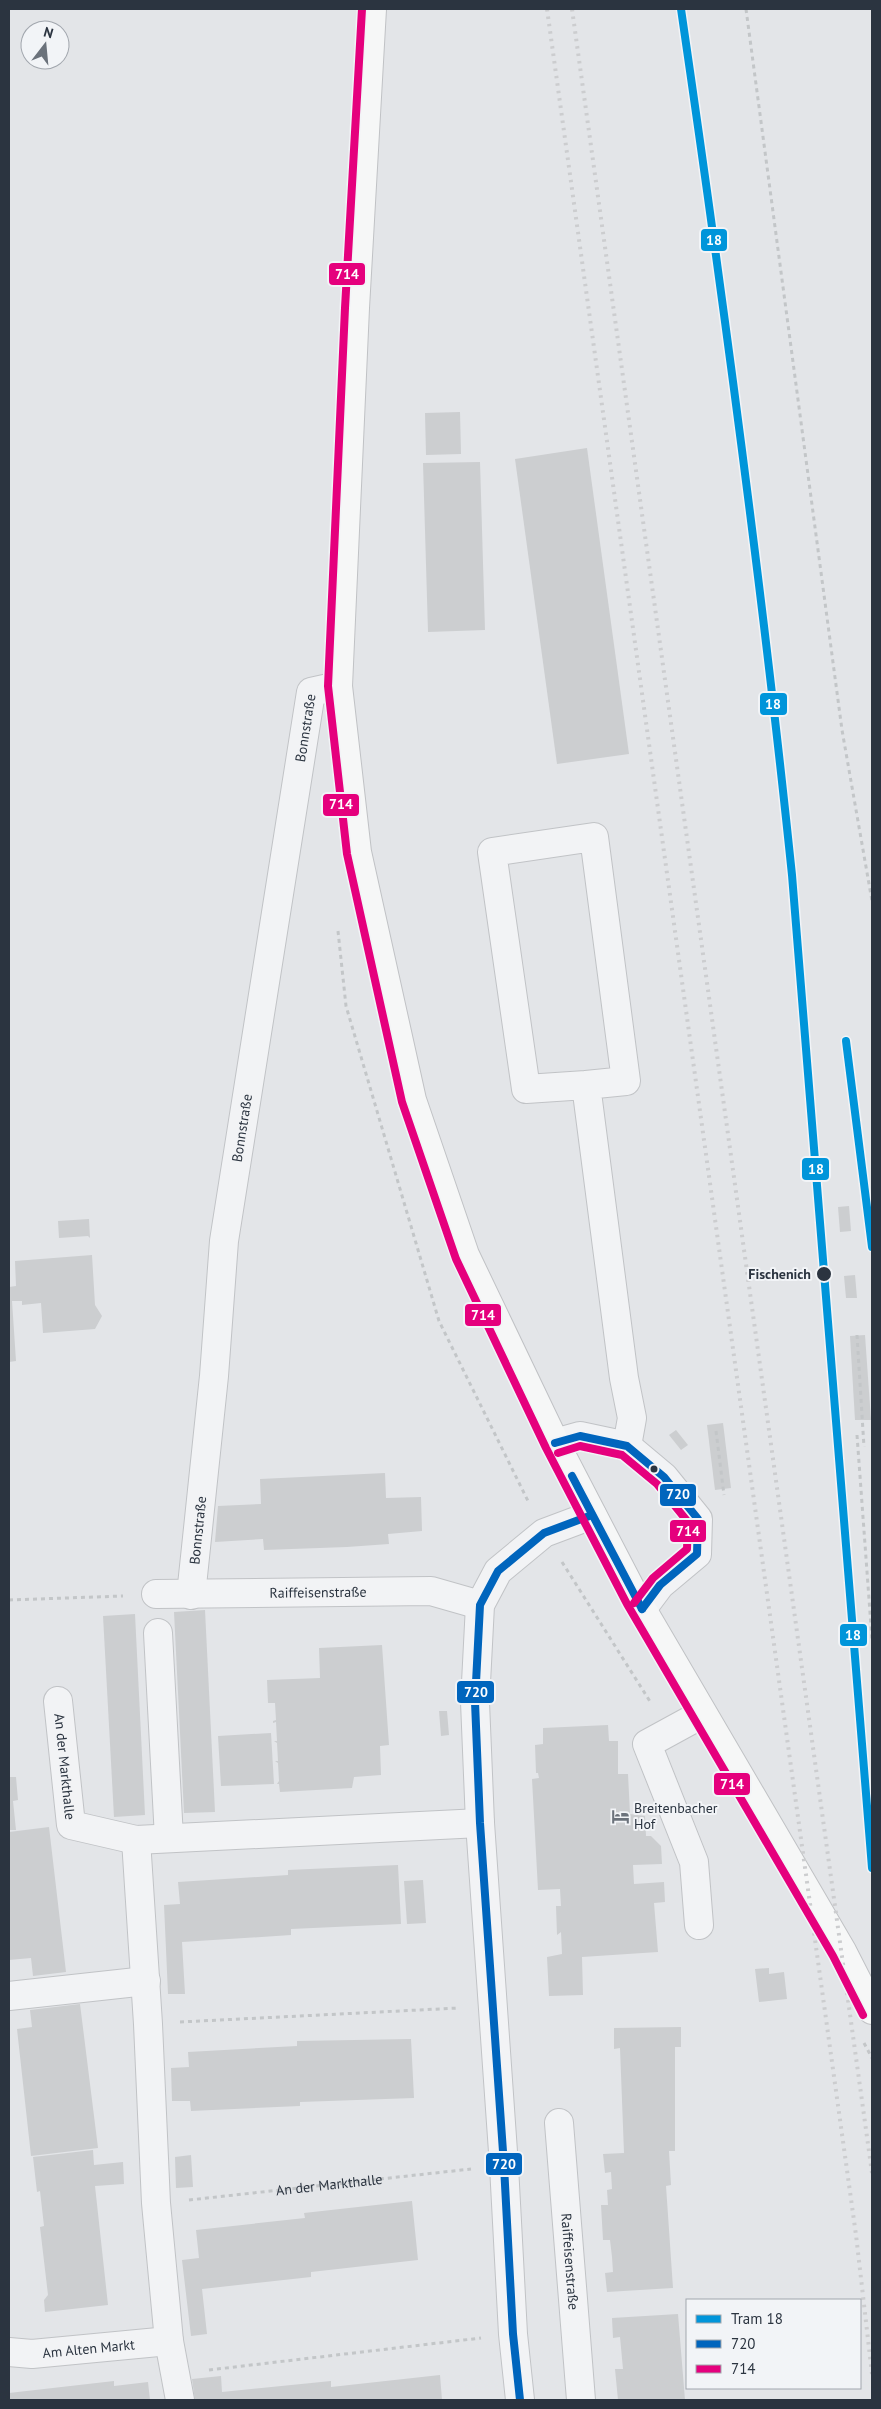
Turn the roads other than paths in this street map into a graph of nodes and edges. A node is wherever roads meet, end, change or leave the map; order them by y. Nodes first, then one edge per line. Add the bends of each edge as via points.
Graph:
1 (372, 9) edge
2 (338, 686) junction
3 (586, 1085) junction
4 (555, 1443) junction
5 (627, 1446) junction
6 (592, 1515) junction
7 (156, 1594) road end
8 (191, 1595) junction
9 (480, 1605) junction
10 (642, 1609) junction
11 (158, 1633) dead end
12 (58, 1702) dead end
13 (702, 1714) junction
14 (480, 1823) junction
15 (169, 1838) junction
16 (136, 1840) junction
17 (699, 1925) dead end
18 (146, 1981) junction
19 (9, 1996) edge
20 (872, 2010) edge
21 (559, 2123) dead end
22 (169, 2342) junction
23 (9, 2352) edge
24 (180, 2400) edge
25 (520, 2400) edge
26 (581, 2400) edge

1 - 2 main road, Bonnstraße
2 - 4 main road, Bonnstraße via 357,852 412,1100 465,1256
2 - 8 street, Bonnstraße via 311,692 224,1241 214,1376
3 - 3 street via 626,1081 594,837 492,852 526,1089
3 - 5 street via 632,1418
4 - 5 street via 580,1436
4 - 6 main road, Bonnstraße
5 - 10 street via 664,1478 698,1519 697,1554 660,1586
6 - 9 street via 544,1533 498,1571
6 - 10 main road, Bonnstraße
7 - 8 street, Raiffeisenstraße
8 - 9 street, Raiffeisenstraße via 431,1591
9 - 14 street via 475,1702
10 - 13 main road, Bonnstraße
11 - 15 street
12 - 16 street, An der Markthalle via 71,1825
13 - 17 street via 647,1744 694,1862
13 - 20 main road, Bonnstraße via 842,1951
14 - 15 street, An der Markthalle
14 - 25 street
15 - 16 street, An der Markthalle
16 - 18 street
18 - 19 street
18 - 22 street via 156,2203
21 - 26 street, Raiffeisenstraße
22 - 23 street, Am Alten Markt via 32,2354
22 - 24 street

